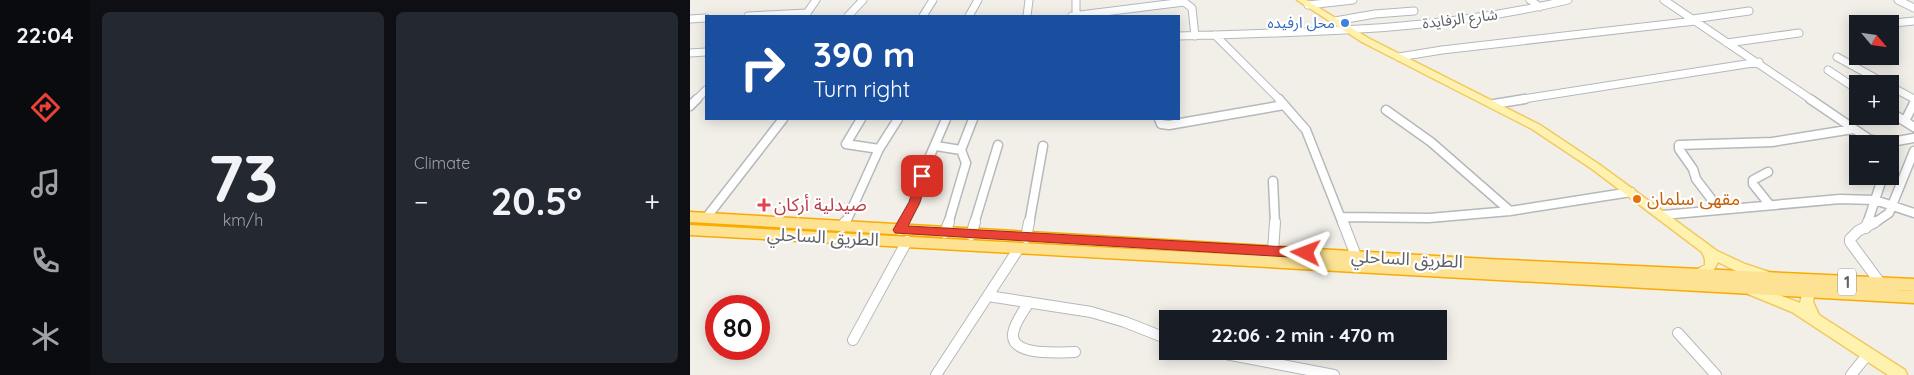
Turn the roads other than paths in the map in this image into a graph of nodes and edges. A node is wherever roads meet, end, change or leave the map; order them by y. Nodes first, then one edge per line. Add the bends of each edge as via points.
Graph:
1 (816, 0) edge
2 (863, 0) edge
3 (934, 0) edge
4 (978, 0) edge
5 (1029, 0) edge
6 (1078, 0) edge
7 (1353, 0) edge
8 (1530, 0) edge
9 (1568, 0) edge
10 (1664, 0) edge
11 (1898, 0) edge
12 (1305, 2) edge
13 (1540, 7) junction
14 (1914, 8) edge
15 (1749, 11) dead end
16 (1414, 12) dead end
17 (806, 15) edge
18 (849, 15) edge
19 (924, 15) edge
20 (970, 15) edge
21 (1027, 15) edge
22 (1079, 15) edge
23 (705, 18) edge
24 (690, 19) edge
25 (1694, 20) junction
26 (1914, 21) edge
27 (1335, 22) junction
28 (1899, 23) edge
29 (1350, 31) junction
30 (1799, 33) dead end
31 (1216, 35) junction
32 (1180, 36) edge
33 (1195, 36) junction
34 (1727, 43) junction
35 (705, 52) edge
36 (690, 53) edge
37 (1399, 57) junction
38 (1837, 57) dead end
39 (1759, 62) junction
40 (1828, 70) dead end
41 (1870, 75) edge
42 (1849, 84) edge
43 (705, 91) edge
44 (1899, 92) edge
45 (1914, 101) edge
46 (1494, 104) junction
47 (1284, 105) junction
48 (690, 106) edge
49 (1386, 110) dead end
50 (1899, 117) edge
51 (782, 120) edge
52 (860, 120) edge
53 (897, 120) edge
54 (946, 120) edge
55 (973, 120) edge
56 (1159, 120) edge
57 (1905, 121) junction
58 (1914, 127) edge
59 (1853, 130) junction
60 (1863, 135) edge
61 (1914, 138) edge
62 (1899, 142) edge
63 (998, 145) dead end
64 (936, 146) junction
65 (1043, 146) dead end
66 (879, 149) junction
67 (961, 150) junction
68 (1914, 151) edge
69 (1768, 172) dead end
70 (1273, 181) dead end
71 (1880, 185) edge
72 (1631, 192) junction
73 (1875, 200) junction
74 (1769, 204) junction
75 (1893, 205) junction
76 (1719, 209) junction
77 (1510, 211) junction
78 (1914, 213) edge
79 (1663, 215) junction
80 (1341, 217) junction
81 (690, 218) edge
82 (706, 218) junction
83 (843, 227) junction
84 (1866, 228) junction
85 (690, 230) edge
86 (945, 233) junction
87 (971, 234) junction
88 (903, 236) junction
89 (1023, 243) junction
90 (1705, 248) junction
91 (1273, 251) junction
92 (1356, 256) junction
93 (1696, 275) junction
94 (1781, 277) junction
95 (1881, 284) junction
96 (1914, 285) edge
97 (1748, 288) junction
98 (1812, 292) junction
99 (988, 296) junction
100 (1914, 297) edge
101 (1029, 302) junction
102 (1820, 323) junction
103 (1678, 333) dead end
104 (1159, 335) edge
105 (853, 340) dead end
106 (1075, 352) dead end
107 (1868, 354) junction
108 (1256, 360) edge
109 (936, 375) edge
110 (1334, 375) edge
111 (1716, 375) edge
112 (1851, 375) edge
113 (1900, 375) edge

1 - 17 street
2 - 18 street
3 - 19 street
4 - 20 street
5 - 21 street
6 - 22 street
7 - 12 street
8 - 13 street
9 - 13 street, شارع الرفايدة
10 - 25 street
11 - 14 street
12 - 27 main road
13 - 29 street, شارع الرفايدة
15 - 25 street
16 - 27 street via 1375,14
22 - 33 street via 1184,2 1192,8
23 - 24 street
25 - 34 street
25 - 37 street
26 - 28 street
27 - 29 main road
29 - 31 street, شارع الرفايدة
29 - 37 main road
30 - 34 street
31 - 33 street, شارع الرفايدة
31 - 47 street
32 - 33 street, شارع الرفايدة
34 - 39 street
35 - 36 street
37 - 46 main road
38 - 41 street
39 - 46 street
39 - 59 street
40 - 42 street
43 - 48 street
44 - 45 street
45 - 57 street
46 - 72 main road via 1552,137
47 - 56 street via 1169,125 1161,124
47 - 80 street via 1306,130
49 - 77 street via 1431,142
50 - 57 street
51 - 82 street
52 - 66 street via 846,144
53 - 66 street
54 - 64 street
55 - 67 street
57 - 58 street
59 - 60 street
59 - 76 street via 1772,142 1678,145 1696,179
61 - 62 street
63 - 87 street
64 - 67 street
64 - 88 street via 923,172
65 - 89 street
66 - 83 street
67 - 86 street via 966,163 963,179
68 - 75 street
69 - 74 street via 1753,184
70 - 91 street via 1276,209
71 - 73 street
72 - 77 street
72 - 79 main road
73 - 74 street via 1829,199
73 - 75 street
73 - 84 street
74 - 76 street
75 - 78 street
75 - 84 street via 1883,219
76 - 79 street
77 - 80 street via 1429,218
79 - 90 main road
80 - 92 street
81 - 82 highway, الطريق الساحلي
82 - 83 highway, الطريق الساحلي
83 - 88 highway, الطريق الساحلي
84 - 95 street via 1851,236 1850,242
85 - 88 highway, الطريق الساحلي
86 - 87 highway, الطريق الساحلي
86 - 88 highway, الطريق الساحلي
87 - 89 highway, الطريق الساحلي
88 - 89 highway, الطريق الساحلي
88 - 105 street
89 - 91 highway, الطريق الساحلي
89 - 97 highway, الطريق الساحلي
89 - 99 street
90 - 93 main road via 1712,260 1712,268
90 - 94 main road via 1741,268
91 - 92 highway, الطريق الساحلي
92 - 93 highway, الطريق الساحلي
93 - 94 highway, الطريق الساحلي
94 - 95 highway, الطريق الساحلي / 1
95 - 96 highway, الطريق الساحلي / 1
97 - 98 highway, الطريق الساحلي
97 - 102 main road via 1784,302
98 - 100 highway, الطريق الساحلي
98 - 102 main road via 1806,298 1807,307
99 - 101 street
99 - 109 street
101 - 104 street via 1110,316
101 - 106 street via 1013,335 1015,343 1024,351
102 - 107 main road
103 - 111 street
107 - 112 street
107 - 113 main road
108 - 110 street

